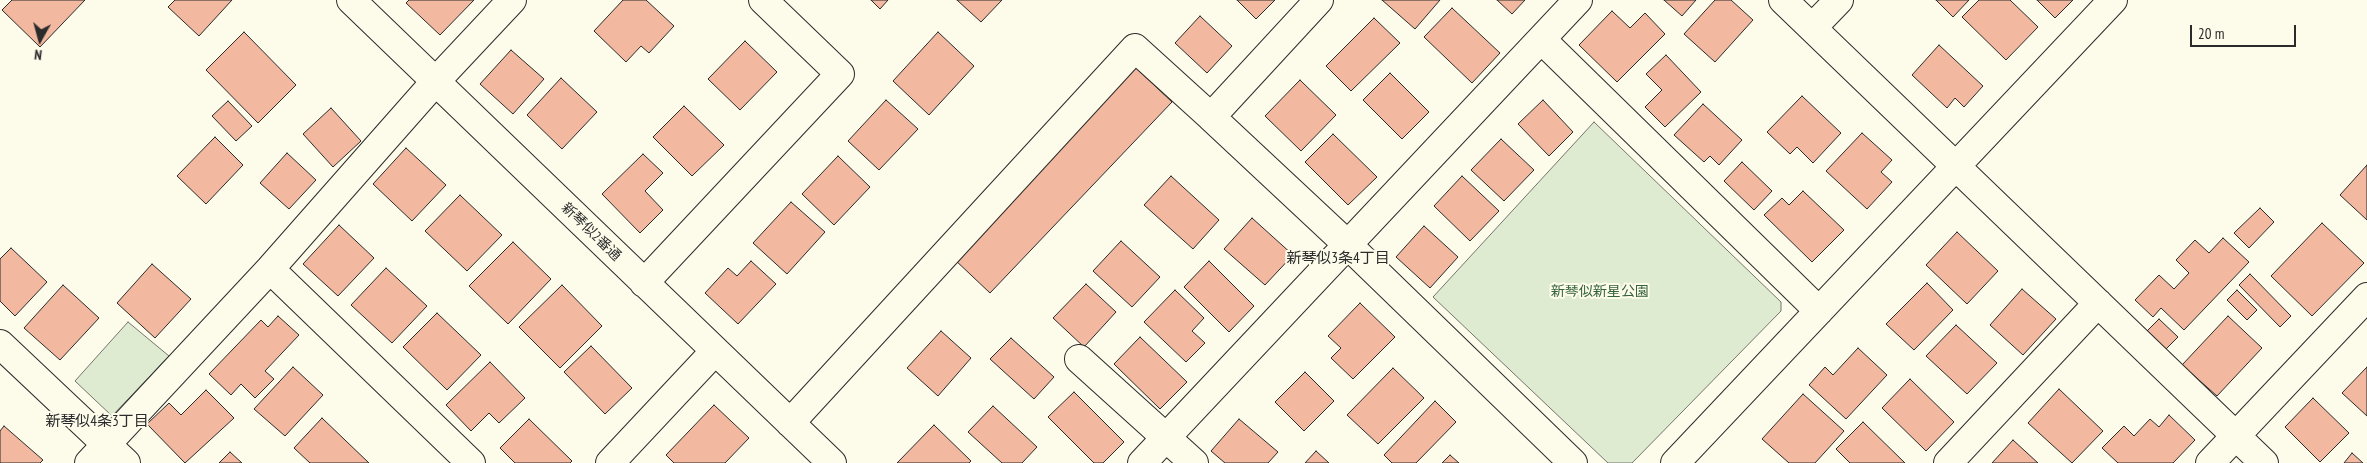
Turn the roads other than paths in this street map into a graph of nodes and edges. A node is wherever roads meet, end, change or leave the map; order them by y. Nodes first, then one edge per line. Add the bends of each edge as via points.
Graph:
1 (351, 0) edge
2 (512, 0) edge
3 (1319, 0) edge
4 (1578, 0) edge
5 (1784, 0) edge
6 (1839, 0) edge
7 (2112, 0) edge
8 (766, 1) edge
9 (1812, 28) junction
10 (1542, 40) junction
11 (435, 82) junction
12 (1211, 117) junction
13 (1956, 166) junction
14 (1348, 245) junction
15 (270, 269) junction
16 (644, 283) junction
17 (2367, 297) edge
18 (2098, 303) junction
19 (1819, 311) junction
20 (0, 344) edge
21 (715, 351) junction
22 (1079, 359) dead end
23 (790, 423) junction
24 (2236, 436) junction
25 (1167, 437) junction
26 (98, 453) edge
27 (126, 463) edge
28 (471, 463) edge
29 (610, 463) edge
30 (832, 463) edge
31 (1142, 463) edge
32 (1194, 463) edge
33 (1573, 463) edge
34 (1675, 463) edge
35 (1948, 463) edge
36 (2210, 463) edge
37 (2264, 463) edge

1 - 11 street, 新琴似2番通
2 - 11 street
3 - 12 street
4 - 10 street
5 - 9 street
6 - 9 street
7 - 13 street
8 - 16 street via 840,74
9 - 13 street
10 - 14 street
10 - 19 street
11 - 15 street
11 - 16 street, 新琴似2番通
12 - 14 street
12 - 23 street via 1134,48
13 - 18 street
13 - 19 street
14 - 25 street
14 - 33 street
15 - 26 street
15 - 28 street
16 - 21 street, 新琴似2番通
17 - 24 street
18 - 24 street
18 - 35 street
19 - 34 street
20 - 26 street
21 - 23 street, 新琴似2番通
21 - 29 street
22 - 25 street
23 - 30 street, 新琴似2番通
24 - 36 street
24 - 37 street
25 - 31 street
25 - 32 street
26 - 27 street

